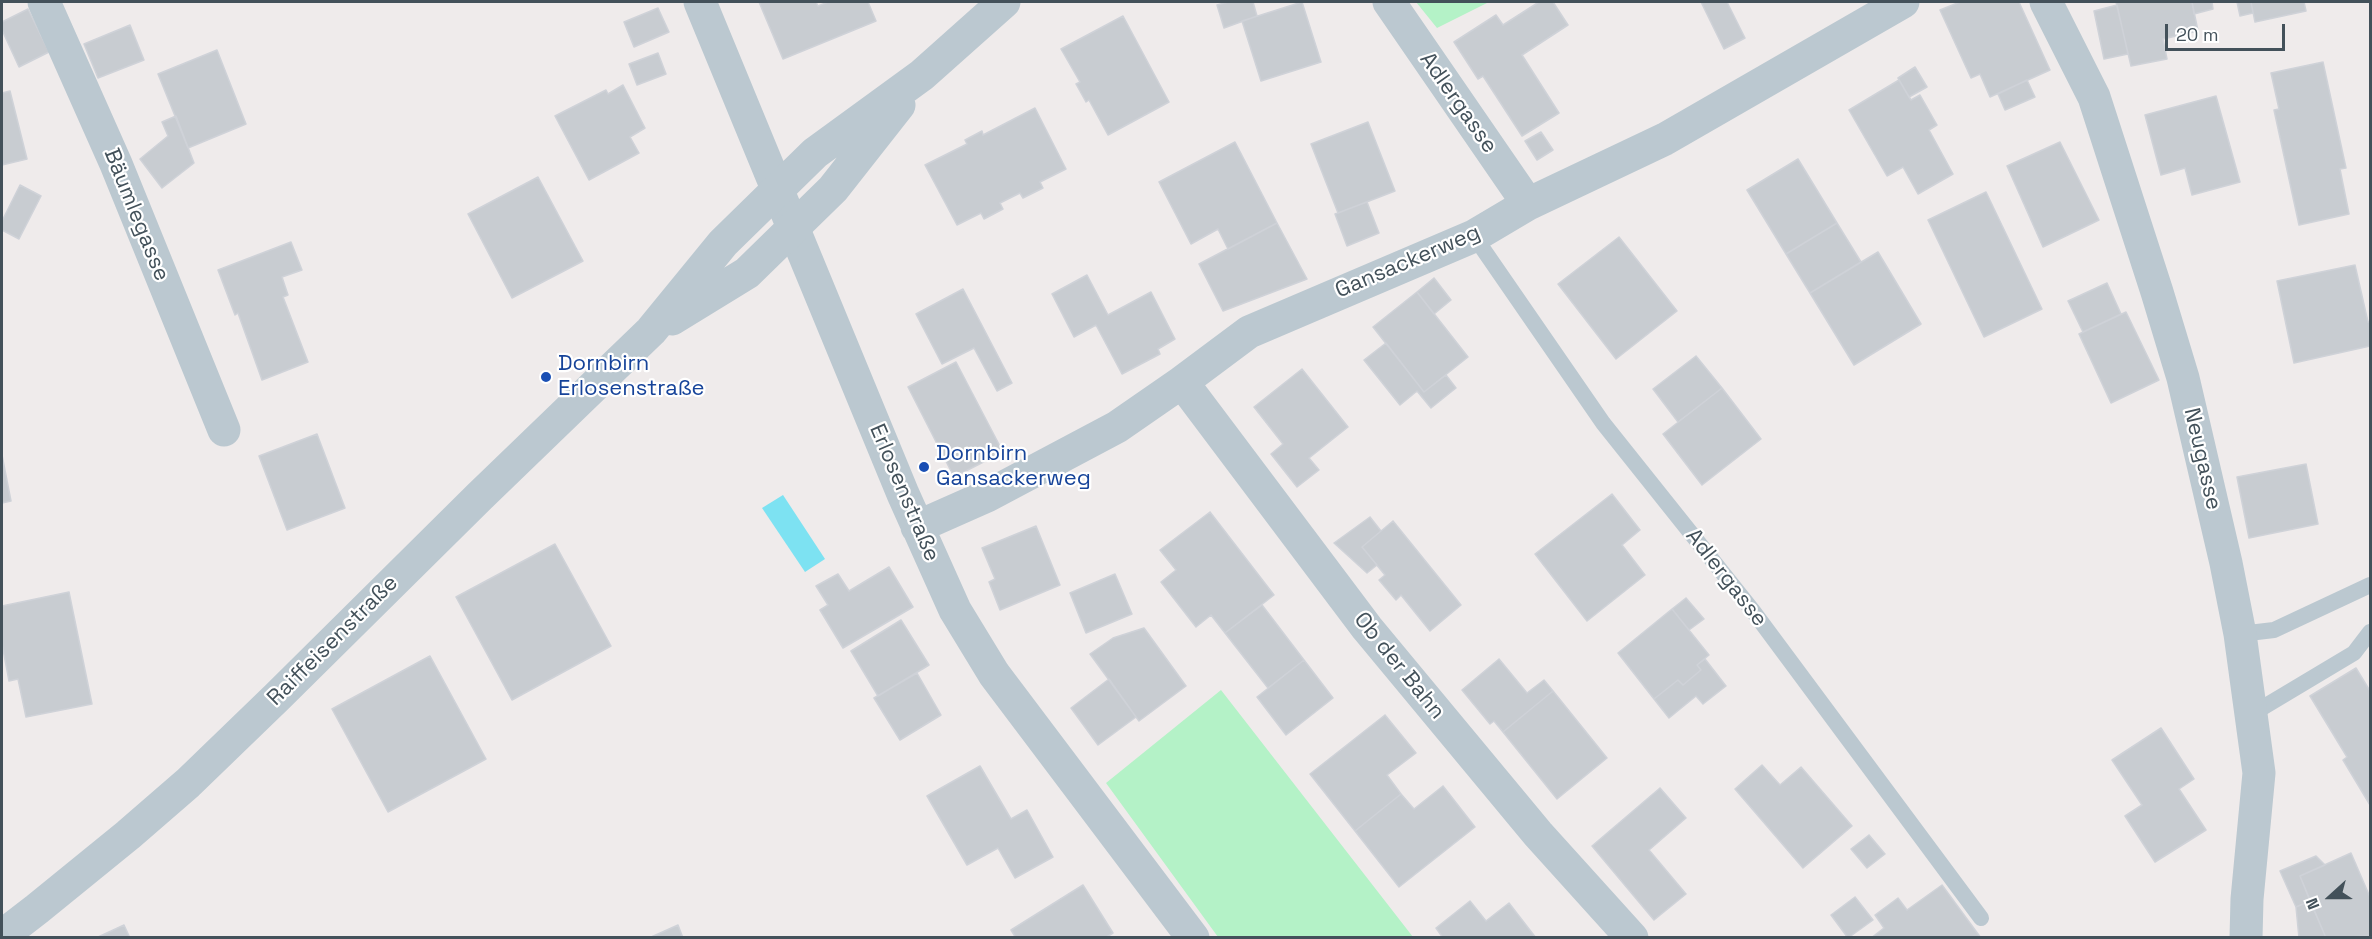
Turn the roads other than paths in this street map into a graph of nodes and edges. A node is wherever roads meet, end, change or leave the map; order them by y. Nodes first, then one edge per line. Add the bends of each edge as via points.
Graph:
1 (44, 2) edge
2 (700, 2) edge
3 (1004, 2) edge
4 (1389, 2) edge
5 (1903, 2) edge
6 (2046, 2) edge
7 (922, 75) junction
8 (778, 188) junction
9 (1528, 204) junction
10 (795, 227) junction
11 (1474, 236) junction
12 (651, 331) junction
13 (1182, 382) junction
14 (224, 429) dead end
15 (917, 527) junction
16 (2370, 585) edge
17 (2370, 632) edge
18 (2240, 634) junction
19 (2252, 714) junction
20 (1981, 918) dead end
21 (2, 936) edge
22 (1193, 938) edge
23 (1632, 938) edge
24 (2246, 938) edge

1 - 14 street, Bäumlegasse via 116,164
2 - 8 street, Erlosenstraße
3 - 7 street, Raiffeisenstraße
4 - 9 street, Adlergasse
5 - 9 street, Gansackerweg via 1665,139
6 - 18 street, Neugasse via 2094,97 2157,292 2183,378
7 - 8 street, Raiffeisenstraße via 815,153
7 - 10 street, Raiffeisenstraße via 833,189
8 - 10 street, Erlosenstraße
8 - 12 street, Raiffeisenstraße via 723,243
9 - 11 street, Gansackerweg
10 - 12 street, Raiffeisenstraße via 747,273
10 - 15 street, Erlosenstraße
11 - 13 street, Gansackerweg via 1249,332
11 - 20 lane, Adlergasse via 1603,423 1753,611
12 - 21 street, Raiffeisenstraße via 188,783
13 - 15 street, Gansackerweg via 1118,427 987,496
13 - 23 street, Ob der Bahn via 1367,628 1538,834
15 - 22 street, Erlosenstraße via 955,610 994,674
16 - 18 lane via 2274,630
17 - 19 lane via 2354,653
18 - 19 street, Neugasse
19 - 24 street, Neugasse via 2259,773

